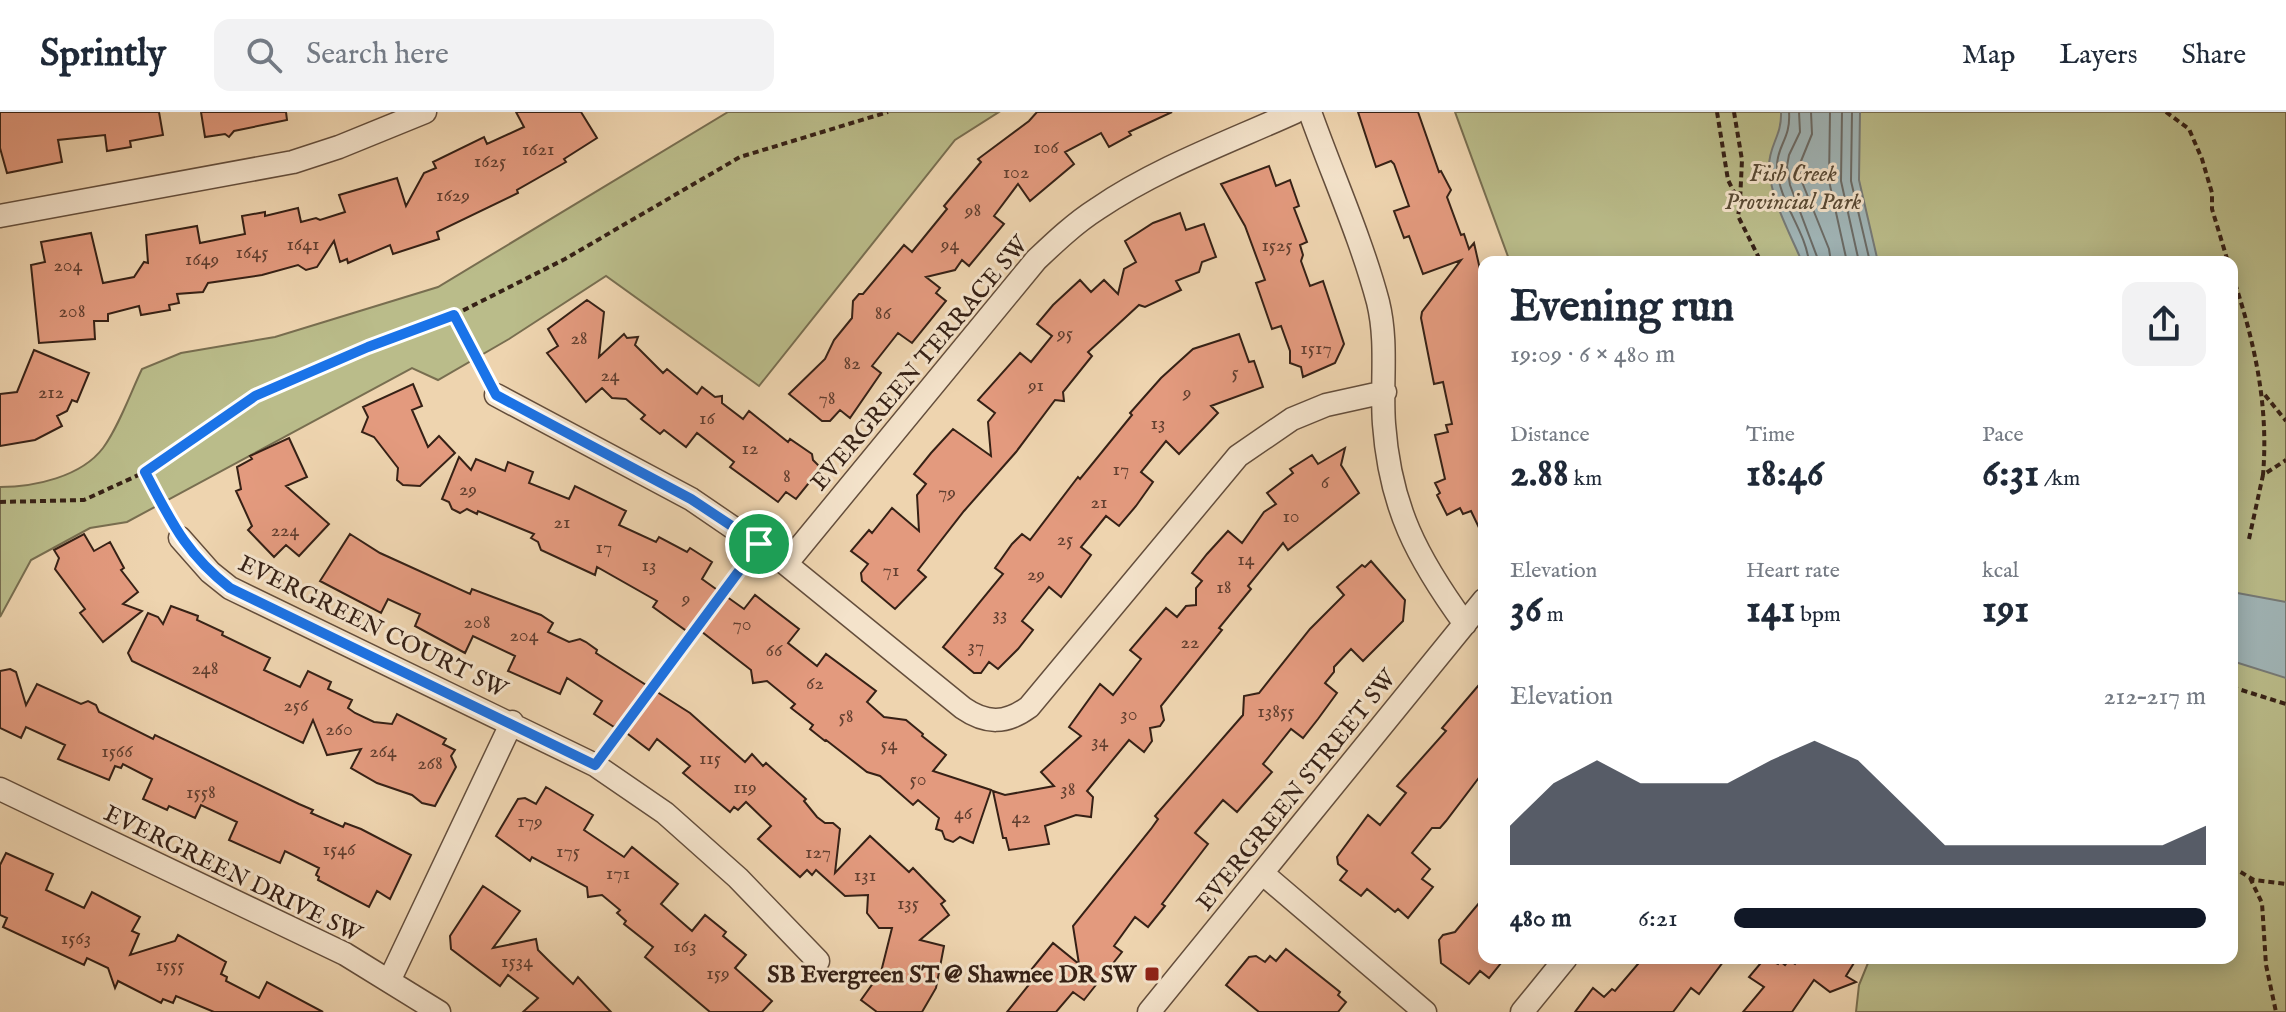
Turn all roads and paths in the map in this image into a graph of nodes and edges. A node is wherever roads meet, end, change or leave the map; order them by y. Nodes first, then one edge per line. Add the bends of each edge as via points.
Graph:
1 (425, 112) edge
2 (888, 112) edge
3 (1295, 112) edge
4 (1310, 112) edge
5 (1717, 112) edge
6 (1734, 112) edge
7 (2166, 112) edge
8 (1740, 204) junction
9 (0, 216) edge
10 (1758, 256) edge
11 (2226, 256) edge
12 (2238, 293) edge
13 (454, 315) junction
14 (1385, 392) junction
15 (2264, 393) junction
16 (496, 395) joint
17 (2286, 421) edge
18 (2286, 460) edge
19 (145, 472) junction
20 (2263, 475) junction
21 (0, 502) edge
22 (180, 538) joint
23 (2249, 539) dead end
24 (759, 544) junction
25 (786, 564) junction
26 (1478, 608) edge
27 (1465, 624) junction
28 (2238, 689) edge
29 (2286, 704) edge
30 (512, 722) junction
31 (595, 765) junction
32 (0, 789) edge
33 (2238, 871) edge
34 (1262, 873) junction
35 (2250, 878) junction
36 (2286, 884) edge
37 (818, 961) dead end
38 (1561, 964) edge
39 (390, 979) junction
40 (439, 1012) edge
41 (1149, 1012) edge
42 (1425, 1012) edge
43 (1522, 1012) edge
44 (2276, 1012) edge

1 - 9 street via 293,162
2 - 13 path via 740,157 565,259
3 - 25 street, EVERGREEN TERRACE SW via 1132,188 1065,233 1036,260
4 - 14 street via 1378,303
5 - 8 path via 1728,180
6 - 8 path via 1742,160
7 - 11 path via 2189,129 2202,159
8 - 10 path via 1738,216
12 - 15 path
13 - 16 path
13 - 19 path via 255,396
14 - 25 street via 1292,419 1238,456 1029,707 1003,721 963,708
14 - 27 street via 1387,451 1399,514 1433,581
15 - 17 path
15 - 20 path
16 - 24 street via 691,499
18 - 20 path
19 - 21 path via 84,500
19 - 22 path
20 - 23 path
22 - 30 street, EVERGREEN COURT SW via 230,588
24 - 25 street
24 - 31 path
26 - 27 street, EVERGREEN STREET SW
27 - 34 street, EVERGREEN STREET SW
28 - 29 path
30 - 31 street, EVERGREEN COURT SW
30 - 39 street, EVERGREEN COURT SW
31 - 37 street, EVERGREEN COURT SW via 665,813 738,878
32 - 39 street, EVERGREEN DRIVE SW
33 - 35 path
34 - 41 street, EVERGREEN STREET SW
34 - 42 street
35 - 36 path
35 - 44 path via 2262,903
38 - 43 street
39 - 40 street, EVERGREEN DRIVE SW

